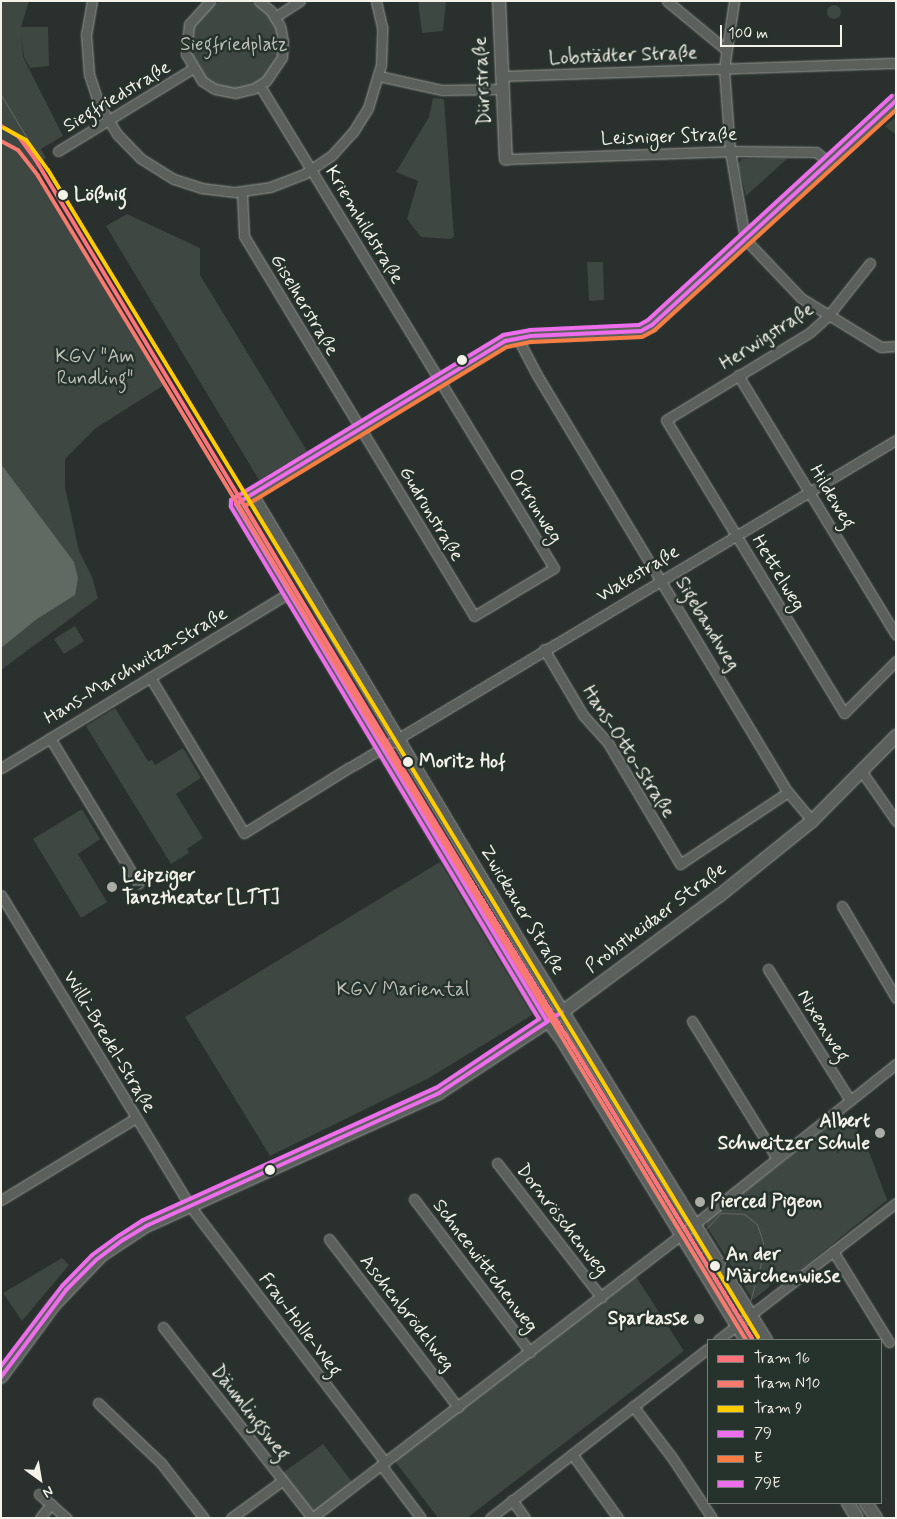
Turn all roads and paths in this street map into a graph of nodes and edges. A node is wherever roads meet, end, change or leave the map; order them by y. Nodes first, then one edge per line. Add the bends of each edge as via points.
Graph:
1 (92, 1) edge
2 (209, 1) edge
3 (259, 1) edge
4 (300, 1) edge
5 (376, 1) edge
6 (498, 1) edge
7 (667, 1) edge
8 (734, 1) edge
9 (275, 17) junction
10 (725, 49) junction
11 (896, 63) edge
12 (192, 69) junction
13 (724, 69) junction
14 (379, 76) junction
15 (502, 76) junction
16 (260, 86) junction
17 (502, 89) junction
18 (896, 101) edge
19 (108, 122) junction
20 (58, 151) dead end
21 (730, 151) junction
22 (506, 159) joint
23 (829, 162) junction
24 (311, 170) junction
25 (242, 192) junction
26 (745, 239) junction
27 (870, 263) dead end
28 (828, 316) junction
29 (517, 337) junction
30 (896, 346) edge
31 (738, 375) junction
32 (440, 381) junction
33 (666, 420) joint
34 (361, 429) junction
35 (896, 440) edge
36 (809, 491) junction
37 (252, 495) junction
38 (736, 535) junction
39 (662, 580) junction
40 (289, 593) junction
41 (474, 616) joint
42 (896, 635) edge
43 (544, 649) junction
44 (896, 661) edge
45 (150, 677) junction
46 (896, 736) edge
47 (398, 737) junction
48 (50, 738) junction
49 (381, 748) junction
50 (1, 768) edge
51 (862, 772) junction
52 (788, 792) junction
53 (812, 821) junction
54 (896, 821) edge
55 (138, 883) dead end
56 (1, 895) edge
57 (842, 906) dead end
58 (768, 969) dead end
59 (896, 998) edge
60 (562, 1012) junction
61 (547, 1021) junction
62 (692, 1021) dead end
63 (896, 1064) edge
64 (850, 1100) junction
65 (136, 1118) junction
66 (776, 1156) junction
67 (497, 1163) dead end
68 (414, 1199) dead end
69 (1, 1200) edge
70 (896, 1202) edge
71 (190, 1206) junction
72 (693, 1225) junction
73 (680, 1235) junction
74 (329, 1239) dead end
75 (833, 1251) junction
76 (601, 1297) junction
77 (751, 1315) junction
78 (163, 1327) dead end
79 (736, 1327) junction
80 (719, 1339) edge
81 (745, 1339) edge
82 (765, 1339) edge
83 (889, 1342) dead end
84 (707, 1349) edge
85 (530, 1352) junction
86 (1, 1377) edge
87 (98, 1403) dead end
88 (458, 1406) junction
89 (633, 1406) junction
90 (572, 1454) junction
91 (383, 1464) junction
92 (282, 1481) junction
93 (39, 1494) dead end
94 (512, 1500) junction
95 (51, 1504) junction
96 (849, 1504) edge
97 (867, 1504) edge
98 (40, 1518) edge
99 (67, 1518) edge
100 (204, 1518) edge
101 (231, 1518) edge
102 (312, 1518) edge
103 (421, 1518) edge
104 (490, 1518) edge
105 (525, 1518) edge
106 (618, 1518) edge
107 (712, 1518) edge
108 (857, 1518) edge
109 (876, 1518) edge

1 - 19 street via 86,34 87,62 94,94
2 - 12 street via 197,12 187,31 186,49
3 - 9 street
4 - 9 street
5 - 14 street via 383,41
6 - 15 main road, Dürrstraße
7 - 10 street
8 - 10 street
9 - 16 street via 283,36 283,52 275,71
10 - 13 street
11 - 13 street, Lobstädter Straße
12 - 16 street via 202,81 222,91 241,92
12 - 19 street, Siegfriedstraße
13 - 15 street, Lobstädter Straße
13 - 21 street
14 - 17 street via 442,90
14 - 24 street via 368,108 356,128 338,149
15 - 17 main road, Dürrstraße
16 - 24 street, Kriemhildstraße
17 - 22 main road, Dürrstraße
18 - 23 main road
19 - 20 street, Siegfriedstraße
19 - 25 street via 136,154 174,179 212,190
21 - 22 street, Leisniger Straße
21 - 23 street, Leisniger Straße via 816,152
21 - 26 street
23 - 26 main road
24 - 25 street via 279,185
24 - 32 street, Kriemhildstraße
25 - 34 street, Giselherstraße via 244,236
26 - 28 street via 801,298
26 - 29 main road via 641,331
27 - 28 street, Herwigstraße
28 - 30 street via 881,347
28 - 31 street, Herwigstraße via 809,333
29 - 32 main road
29 - 39 street, Sigebandweg
31 - 33 street, Herwigstraße
31 - 36 street, Hildeweg
32 - 34 main road
32 - 41 street, Ortrunweg via 554,568
33 - 38 street, Hettelweg
34 - 37 main road
34 - 41 street, Gudrunstraße
35 - 36 street, Watestraße
36 - 38 street, Watestraße
36 - 42 street, Hildeweg
37 - 40 main road, Zwickauer Straße via 236,504
37 - 47 main road, Zwickauer Straße
38 - 39 street, Watestraße
38 - 44 street, Hettelweg via 844,713
39 - 43 street, Watestraße
39 - 52 street, Sigebandweg
40 - 45 street, Hans-Marchwitza-Straße
40 - 49 main road, Zwickauer Straße
43 - 47 street, Watestraße
43 - 52 street, Hans-Otto-Straße via 583,715 608,743 680,864
45 - 48 street, Hans-Marchwitza-Straße
45 - 49 street, Watestraße via 244,833
46 - 51 main road, Probstheidaer Straße
47 - 49 street, Watestraße
47 - 60 main road, Zwickauer Straße
48 - 50 street, Hans-Marchwitza-Straße
48 - 55 street
49 - 61 main road, Zwickauer Straße
51 - 53 main road, Probstheidaer Straße
51 - 54 street
52 - 53 street, Sigebandweg
53 - 60 main road, Probstheidaer Straße via 648,951
56 - 65 street, Willi-Bredel-Straße
57 - 59 street
58 - 64 street, Nixenweg
60 - 61 main road, Probstheidaer Straße
60 - 72 main road, Zwickauer Straße
61 - 71 main road, Probstheidaer Straße via 439,1093
61 - 73 main road, Zwickauer Straße via 566,1046
62 - 66 street
63 - 64 street
64 - 66 street
65 - 69 street
65 - 71 street, Willi-Bredel-Straße
66 - 72 street
67 - 76 street, Dornröschenweg
68 - 85 street, Schneewittchenweg
70 - 75 street
71 - 86 main road, Probstheidaer Straße via 123,1240 82,1272 54,1304
71 - 91 street, Frau-Holle-Weg
72 - 73 street
72 - 77 main road, Zwickauer Straße
73 - 76 street
73 - 79 main road, Zwickauer Straße
74 - 88 street, Aschenbrödelweg
75 - 77 street
75 - 83 street
76 - 85 street
77 - 79 street
77 - 82 main road, Zwickauer Straße
78 - 92 street, Däumlingsweg
79 - 80 street
79 - 81 main road, Zwickauer Straße
84 - 89 street
85 - 88 street
87 - 100 street via 161,1464
88 - 91 street
89 - 90 street
89 - 107 street
90 - 94 street
90 - 106 street
91 - 102 street
91 - 103 street
92 - 101 street
92 - 102 street, Däumlingsweg
93 - 95 street
94 - 104 street
94 - 105 street
95 - 98 street
95 - 99 street
96 - 108 main road
97 - 109 main road

